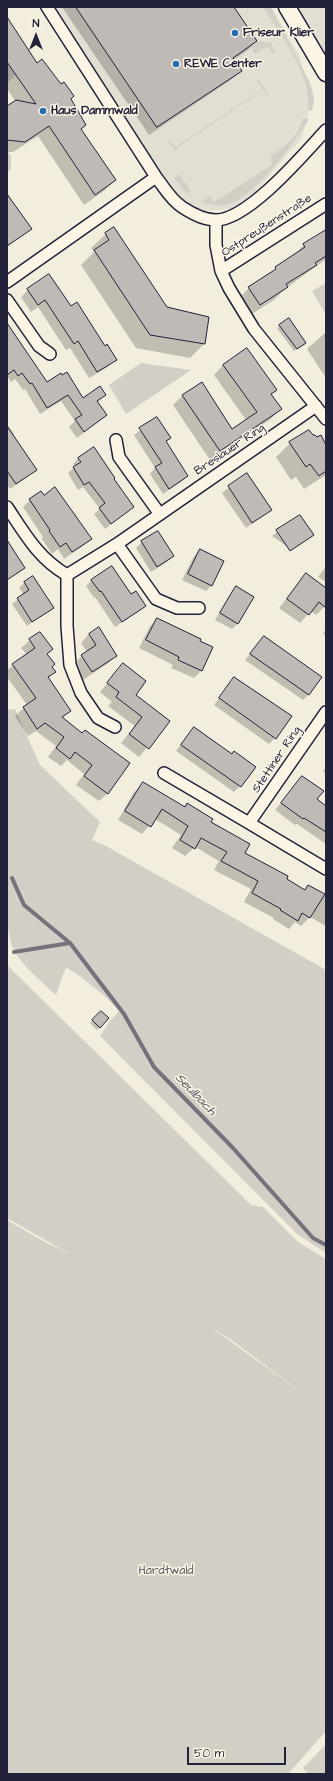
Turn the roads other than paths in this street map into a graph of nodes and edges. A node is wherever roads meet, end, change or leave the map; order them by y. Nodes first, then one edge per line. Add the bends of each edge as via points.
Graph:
1 (46, 7) edge
2 (287, 7) edge
3 (326, 73) edge
4 (326, 130) edge
5 (156, 177) junction
6 (326, 204) edge
7 (216, 220) junction
8 (221, 270) junction
9 (7, 281) edge
10 (7, 300) edge
11 (50, 354) dead end
12 (316, 406) junction
13 (326, 419) edge
14 (116, 440) dead end
15 (7, 507) edge
16 (159, 514) junction
17 (117, 544) junction
18 (67, 575) junction
19 (199, 608) dead end
20 (326, 712) edge
21 (115, 727) dead end
22 (164, 773) dead end
23 (249, 823) junction
24 (326, 869) edge

1 - 5 street
2 - 3 street
4 - 7 street via 247,208 231,217
5 - 7 street via 170,197 181,206 204,218
5 - 9 street
6 - 8 street, Ostpreußenstraße
7 - 8 street, Ostpreußenstraße via 216,245
8 - 12 street, Ostpreußenstraße via 254,329
10 - 11 street via 39,346
12 - 13 street, Ostpreußenstraße
12 - 16 street, Breslauer Ring
14 - 16 street via 119,457
15 - 18 street via 35,548 46,560
16 - 17 street, Breslauer Ring
17 - 18 street, Breslauer Ring
17 - 19 street via 156,598 177,608
18 - 21 street via 70,665 81,693 98,718
20 - 23 street, Stettiner Ring
22 - 23 street
23 - 24 street

